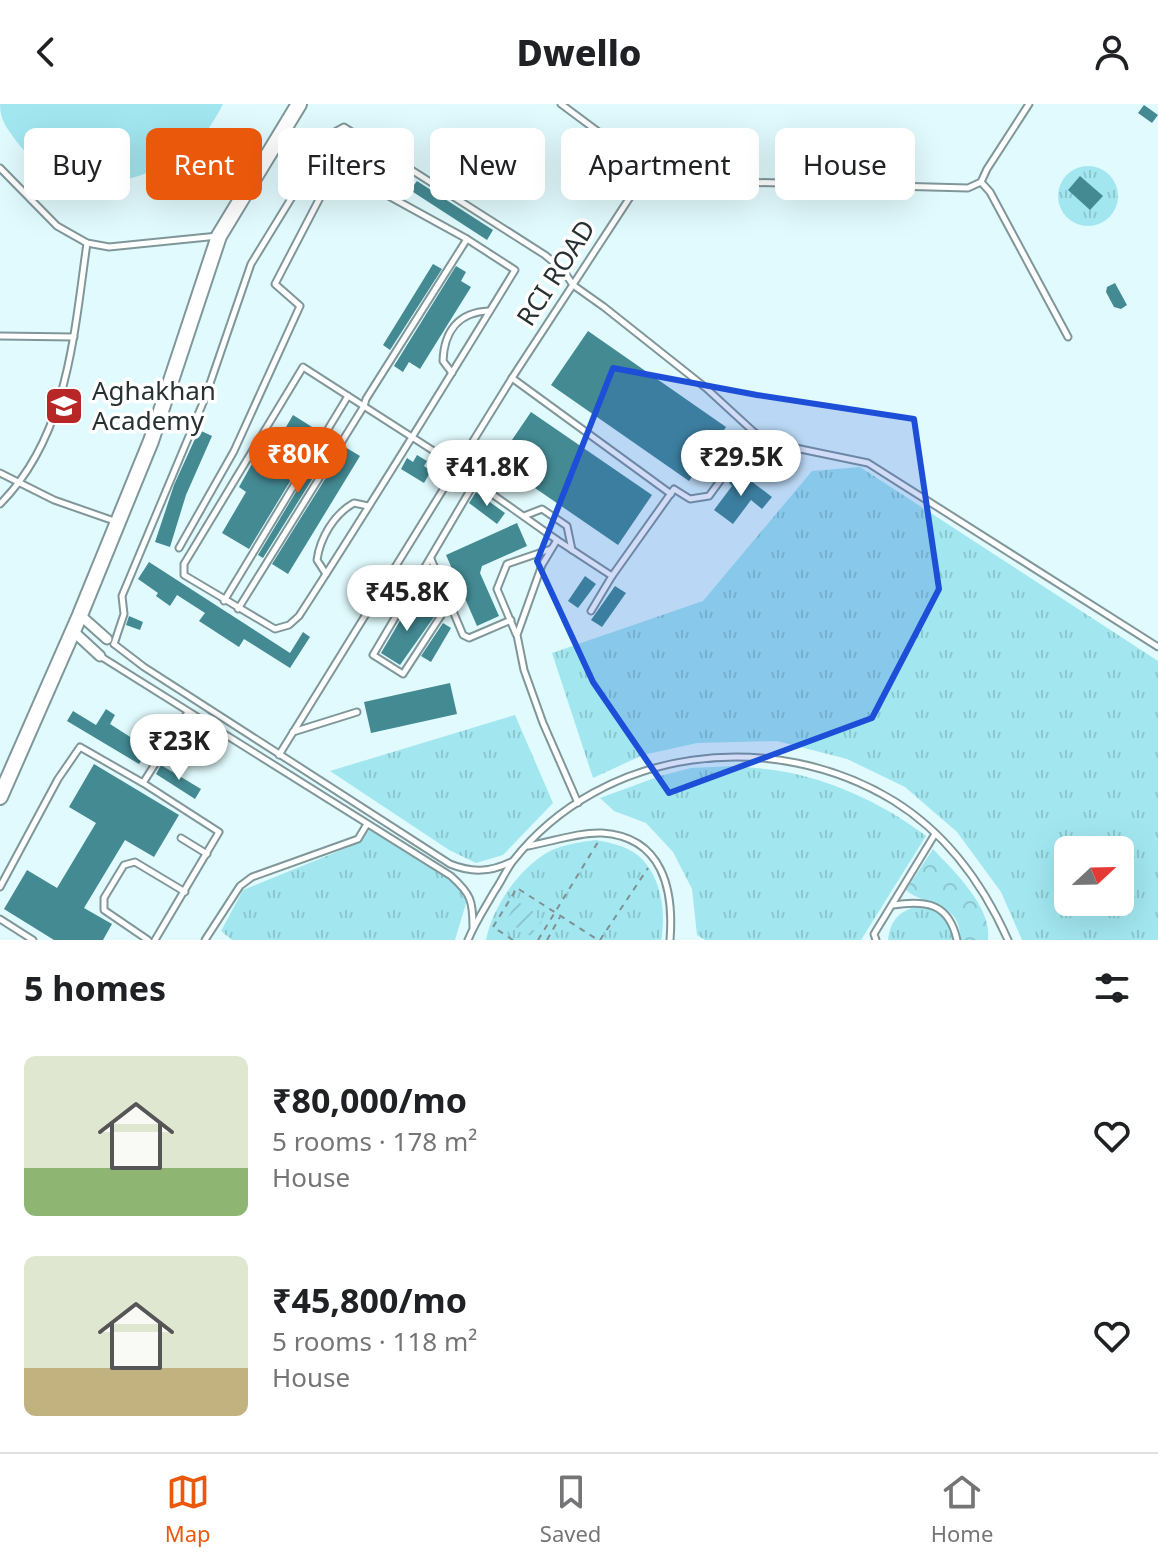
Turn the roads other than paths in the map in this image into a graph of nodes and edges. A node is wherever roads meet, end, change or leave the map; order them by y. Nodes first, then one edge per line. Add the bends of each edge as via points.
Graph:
1 (299, 104) edge
2 (561, 104) edge
3 (1029, 104) edge
4 (593, 128) edge
5 (0, 168) edge
6 (981, 182) junction
7 (759, 183) edge
8 (628, 200) edge
9 (219, 236) junction
10 (467, 239) junction
11 (87, 243) junction
12 (573, 285) junction
13 (490, 311) junction
14 (0, 336) edge
15 (74, 337) junction
16 (1068, 337) dead end
17 (452, 373) junction
18 (512, 378) junction
19 (348, 396) junction
20 (364, 406) junction
21 (755, 433) junction
22 (411, 437) junction
23 (456, 467) junction
24 (0, 473) edge
25 (475, 482) junction
26 (20, 484) junction
27 (671, 494) junction
28 (0, 504) edge
29 (368, 506) junction
30 (523, 516) junction
31 (118, 523) junction
32 (557, 540) junction
33 (179, 548) dead end
34 (553, 548) junction
35 (572, 550) junction
36 (430, 558) junction
37 (326, 574) junction
38 (612, 576) junction
39 (224, 601) junction
40 (238, 609) junction
41 (452, 609) junction
42 (591, 611) dead end
43 (80, 615) junction
44 (511, 620) junction
45 (73, 631) junction
46 (517, 635) junction
47 (110, 641) junction
48 (1158, 647) edge
49 (100, 656) joint
50 (188, 712) junction
51 (357, 712) dead end
52 (292, 732) junction
53 (279, 755) junction
54 (143, 783) junction
55 (0, 797) edge
56 (578, 803) junction
57 (367, 824) junction
58 (935, 834) junction
59 (181, 838) dead end
60 (527, 846) junction
61 (207, 854) junction
62 (513, 861) junction
63 (0, 887) edge
64 (185, 892) junction
65 (892, 905) junction
66 (0, 919) edge
67 (473, 928) junction
68 (1004, 931) junction
69 (33, 940) edge
70 (148, 940) edge
71 (155, 940) edge
72 (205, 940) edge
73 (468, 940) edge
74 (670, 940) edge
75 (876, 940) edge
76 (957, 940) edge
77 (1001, 940) edge
78 (1008, 940) edge

1 - 9 street
2 - 4 lane
3 - 6 lane
5 - 11 lane via 57,226
6 - 7 lane, RCI ROAD via 968,188
6 - 16 lane
8 - 12 lane, RCI ROAD
9 - 11 lane via 109,247
9 - 31 street
10 - 13 lane via 515,270
10 - 20 lane
10 - 33 lane via 356,178 325,188 275,284 300,306 234,451
11 - 15 lane
12 - 18 lane, RCI ROAD
12 - 21 lane
12 - 47 lane via 545,255 355,132 344,127 333,133 251,264 205,398 122,596 124,614
13 - 17 lane
13 - 17 lane via 468,314 453,327 443,361
14 - 15 lane
15 - 26 lane via 59,407
17 - 22 lane
18 - 23 lane, RCI ROAD
18 - 27 lane
19 - 20 lane
19 - 39 lane
19 - 39 lane via 303,367 184,564 184,575
20 - 22 lane
20 - 40 lane
21 - 27 lane via 709,496 690,499 674,489
21 - 48 lane via 781,445 868,463
22 - 23 lane
22 - 29 lane
23 - 25 lane
23 - 52 lane, RCI ROAD
24 - 26 lane
25 - 30 lane
25 - 36 lane
26 - 28 lane
26 - 31 lane
27 - 38 lane
29 - 37 lane
29 - 37 lane via 354,503 340,512 321,542 317,560
30 - 32 lane
30 - 35 lane via 542,509 567,526
31 - 43 street
32 - 34 lane
32 - 35 lane
34 - 44 lane via 507,564 497,589
34 - 46 lane
35 - 38 lane
36 - 41 lane
36 - 41 lane via 373,655 403,674 444,611
37 - 40 lane via 289,625 275,629
38 - 42 lane
39 - 40 lane
41 - 44 lane via 469,638
43 - 45 street
43 - 47 street
44 - 46 lane
45 - 49 street
45 - 55 street
46 - 56 lane via 543,723
47 - 53 lane
49 - 50 lane
50 - 54 lane
50 - 57 lane
51 - 52 lane
52 - 53 lane, RCI ROAD
53 - 62 lane via 450,864 481,871
54 - 61 lane via 219,832
54 - 63 lane via 80,747
56 - 58 lane via 648,770 720,756 757,756 817,767 863,784
56 - 60 lane
57 - 67 lane via 465,889 473,904
57 - 72 lane via 358,839 252,877 240,886
58 - 65 lane
58 - 68 lane via 975,878
59 - 61 lane
60 - 62 lane
60 - 74 lane via 603,834 629,839 662,869 672,904
61 - 64 lane
62 - 67 lane
64 - 70 lane via 135,862 124,865 104,898 104,910
64 - 71 lane
65 - 75 lane via 874,934
65 - 76 lane via 911,902 940,909 951,919
66 - 69 lane
67 - 73 lane
68 - 77 lane
68 - 78 lane

